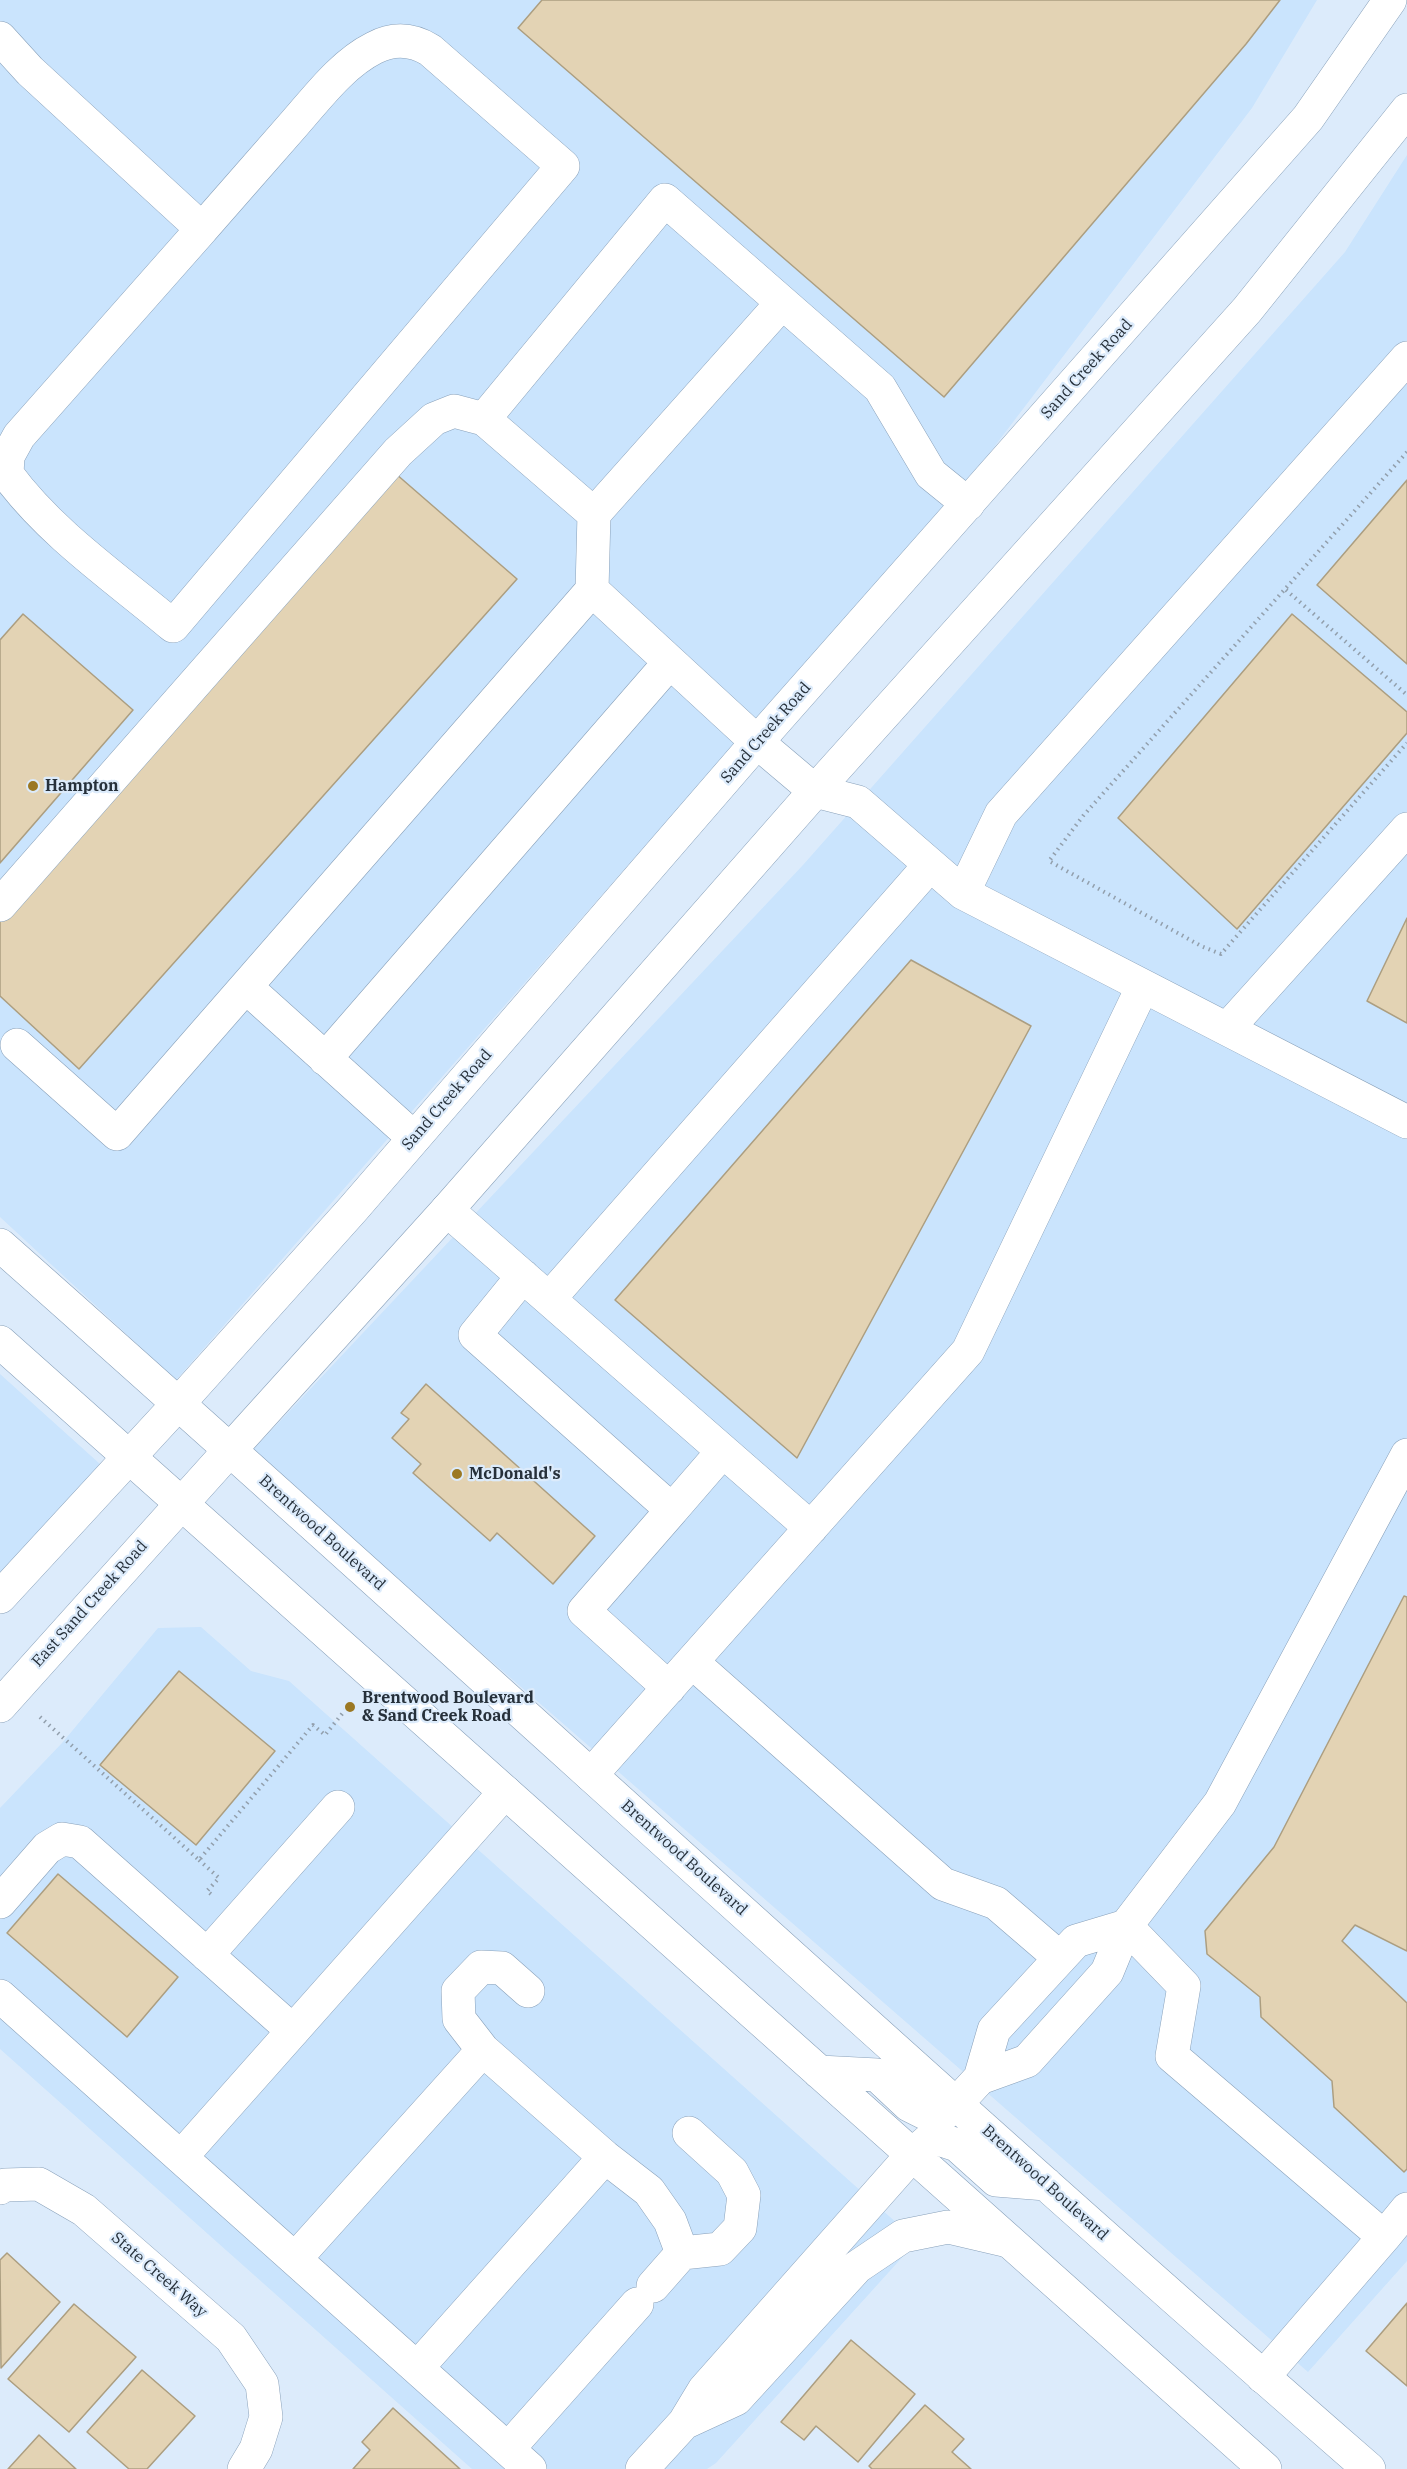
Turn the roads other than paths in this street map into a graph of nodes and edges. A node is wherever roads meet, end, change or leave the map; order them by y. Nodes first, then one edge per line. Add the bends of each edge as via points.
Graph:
1 (1390, 0) edge
2 (0, 38) edge
3 (1407, 110) edge
4 (202, 229) junction
5 (783, 303) junction
6 (1407, 357) edge
7 (484, 419) junction
8 (968, 504) junction
9 (594, 514) junction
10 (592, 590) junction
11 (670, 662) junction
12 (757, 742) junction
13 (815, 790) junction
14 (1407, 829) edge
15 (930, 865) junction
16 (963, 893) junction
17 (0, 905) edge
18 (1143, 986) junction
19 (246, 987) junction
20 (1227, 1029) junction
21 (6, 1046) edge
22 (325, 1059) junction
23 (1407, 1122) edge
24 (414, 1138) junction
25 (447, 1210) junction
26 (0, 1245) edge
27 (523, 1276) junction
28 (549, 1299) junction
29 (0, 1342) edge
30 (178, 1404) junction
31 (229, 1451) junction
32 (723, 1451) junction
33 (1407, 1455) edge
34 (128, 1456) junction
35 (181, 1503) junction
36 (672, 1510) junction
37 (811, 1528) junction
38 (0, 1597) edge
39 (692, 1662) junction
40 (669, 1688) junction
41 (6, 1699) edge
42 (591, 1775) junction
43 (505, 1792) junction
44 (338, 1807) dead end
45 (0, 1902) edge
46 (1126, 1926) junction
47 (207, 1955) junction
48 (1060, 1958) junction
49 (528, 1991) dead end
50 (0, 1996) edge
51 (293, 2031) junction
52 (483, 2050) junction
53 (819, 2072) junction
54 (980, 2078) junction
55 (956, 2103) junction
56 (689, 2133) dead end
57 (912, 2155) junction
58 (181, 2157) junction
59 (605, 2157) junction
60 (1046, 2184) junction
61 (3, 2186) edge
62 (1407, 2209) edge
63 (1384, 2237) junction
64 (1008, 2241) junction
65 (682, 2253) junction
66 (295, 2259) junction
67 (417, 2368) junction
68 (1263, 2377) junction
69 (684, 2423) junction
70 (519, 2459) edge
71 (244, 2469) edge
72 (642, 2469) edge
73 (1265, 2469) edge
74 (1369, 2469) edge

1 - 8 main road, Sand Creek Road via 1308,117
2 - 4 main road via 30,71
3 - 13 main road via 1247,310
4 - 4 main road via 19,436 8,456 7,474 22,495 173,626 563,166 430,50 417,42 386,43 358,58 326,88
5 - 7 main road via 666,200
5 - 8 main road via 880,388 931,474
5 - 9 main road
6 - 16 main road via 1001,814
7 - 9 main road
7 - 17 main road via 454,411 434,419 398,452
8 - 12 main road, Sand Creek Road
9 - 10 main road
10 - 11 main road
10 - 19 main road
11 - 12 main road
11 - 22 main road
12 - 13 main road
12 - 24 main road, Sand Creek Road
13 - 15 main road via 858,802
13 - 25 main road
14 - 20 main road
15 - 16 main road
15 - 28 main road
16 - 18 main road
18 - 20 main road
18 - 37 main road via 968,1351
19 - 21 main road via 117,1134
19 - 22 main road
20 - 23 main road
22 - 24 main road
24 - 30 main road, Sand Creek Road
25 - 27 main road
25 - 31 main road
26 - 30 main road, Brentwood Boulevard
27 - 28 main road
27 - 36 main road via 475,1335
28 - 32 main road
29 - 34 main road
30 - 31 main road, Brentwood Boulevard
30 - 34 main road, Sand Creek Road
31 - 35 main road
31 - 42 main road, Brentwood Boulevard
32 - 36 main road
32 - 37 main road
33 - 46 main road via 1220,1803
34 - 35 main road
34 - 38 main road
35 - 41 main road, East Sand Creek Road
35 - 43 main road
36 - 40 main road via 584,1611
37 - 39 main road
39 - 40 main road
39 - 48 main road via 943,1884 996,1903
40 - 42 main road
42 - 55 main road, Brentwood Boulevard
43 - 51 main road
43 - 53 main road
44 - 47 main road
45 - 47 main road via 46,1848 62,1839 80,1842
46 - 48 main road via 1076,1941
46 - 54 main road via 1107,1972 1027,2061
46 - 63 main road via 1184,1986 1172,2056
47 - 51 main road
48 - 54 main road via 994,2030
49 - 52 main road via 502,1968 481,1967 458,1991 459,2019
50 - 58 main road
51 - 58 main road
52 - 59 main road
52 - 66 main road
53 - 55 main road via 877,2075 909,2105 927,2114 945,2113
53 - 57 main road
54 - 55 main road
55 - 60 main road, Brentwood Boulevard
56 - 65 main road via 732,2172 744,2195 740,2228 720,2249
57 - 60 main road via 928,2141 942,2140 957,2145 996,2180
57 - 64 main road
57 - 69 main road via 704,2390
58 - 66 main road
59 - 65 main road via 649,2191 670,2221
59 - 67 main road
60 - 68 main road, Brentwood Boulevard
61 - 71 main road, State Creek Way via 39,2184 84,2210 231,2338 262,2384 266,2417 256,2449
62 - 63 main road
63 - 68 main road
64 - 69 main road via 948,2227 903,2236 857,2267 736,2399
64 - 73 main road
65 - 70 main road
66 - 67 main road
67 - 70 main road
68 - 74 main road, Brentwood Boulevard
69 - 72 main road

